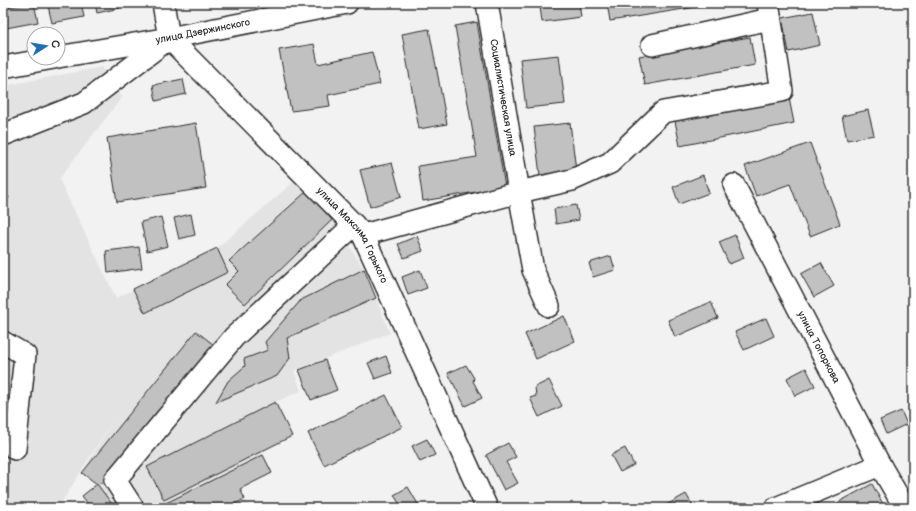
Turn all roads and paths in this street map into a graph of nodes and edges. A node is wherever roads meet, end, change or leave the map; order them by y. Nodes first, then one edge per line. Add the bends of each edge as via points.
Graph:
1 (163, 3) edge
2 (347, 3) edge
3 (487, 3) edge
4 (769, 11) edge
5 (169, 38) junction
6 (652, 45) dead end
7 (66, 56) edge
8 (26, 63) edge
9 (3, 67) edge
10 (3, 135) edge
11 (734, 185) dead end
12 (519, 192) junction
13 (358, 230) junction
14 (549, 306) dead end
15 (3, 342) edge
16 (15, 449) dead end
17 (880, 465) junction
18 (133, 508) edge
19 (487, 508) edge
20 (776, 508) edge
21 (905, 508) edge

1 - 5 street
2 - 5 street, улица Дзержинского
3 - 12 street, Социалистическая улица
4 - 6 street
4 - 12 street via 782,91 663,112 610,163 572,180
5 - 7 street, улица Дзержинского
5 - 10 street via 84,103
5 - 13 street, улица Максима Горького
8 - 9 street
11 - 17 street, улица Топоркова
12 - 13 street
12 - 14 street, Социалистическая улица via 533,270
13 - 18 street via 234,337 115,480
13 - 19 street, улица Максима Горького
15 - 16 street via 25,355
17 - 20 street
17 - 21 street, улица Топоркова

